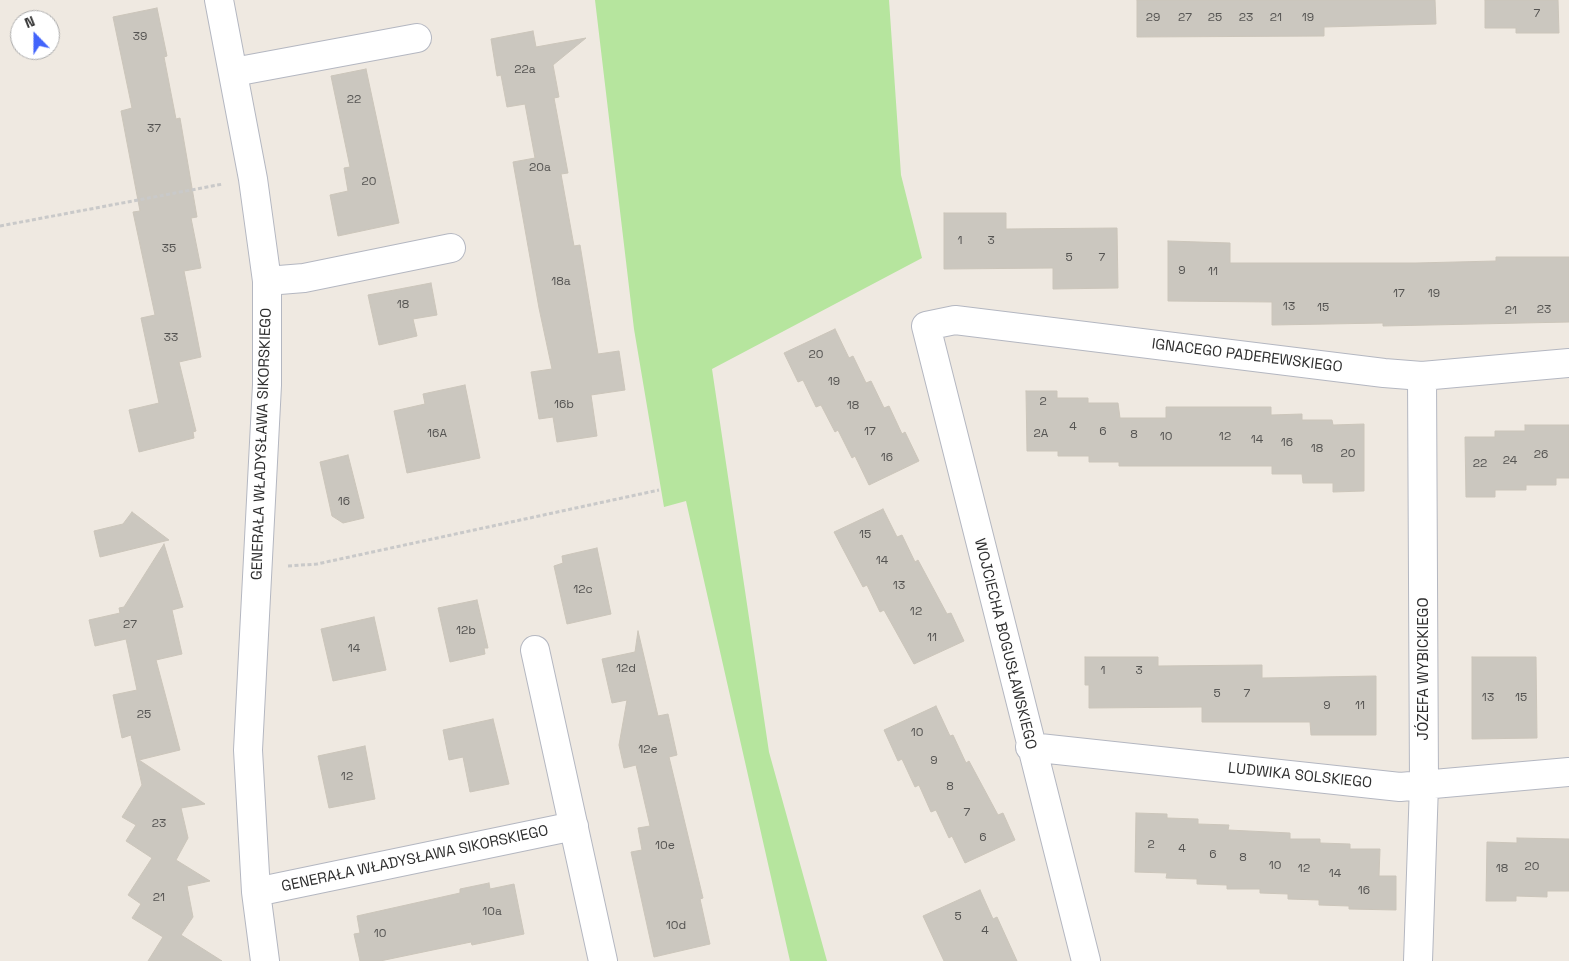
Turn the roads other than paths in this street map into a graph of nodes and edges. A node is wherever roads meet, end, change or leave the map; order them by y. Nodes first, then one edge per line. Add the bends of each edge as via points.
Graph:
1 (219, 0) edge
2 (418, 38) dead end
3 (234, 72) junction
4 (451, 248) dead end
5 (267, 281) junction
6 (926, 326) joint
7 (1569, 363) edge
8 (1422, 376) junction
9 (535, 650) dead end
10 (1030, 747) junction
11 (1569, 772) edge
12 (1424, 785) junction
13 (574, 826) junction
14 (256, 892) junction
15 (265, 961) edge
16 (603, 961) edge
17 (1086, 961) edge
18 (1418, 961) edge

1 - 3 street, GENERAŁA WŁADYSŁAWA SIKORSKIEGO
2 - 3 street
3 - 5 street, GENERAŁA WŁADYSŁAWA SIKORSKIEGO
4 - 5 street via 304,278
5 - 14 street, GENERAŁA WŁADYSŁAWA SIKORSKIEGO via 267,385 248,750
6 - 8 street, IGNACEGO PADEREWSKIEGO via 954,320 1384,374
6 - 10 street, WOJCIECHA BOGUSŁAWSKIEGO
7 - 8 street, IGNACEGO PADEREWSKIEGO
8 - 12 street, JÓZEFA WYBICKIEGO
9 - 13 street
10 - 12 street, LUDWIKA SOLSKIEGO via 1400,787
10 - 17 street, WOJCIECHA BOGUSŁAWSKIEGO
11 - 12 street, LUDWIKA SOLSKIEGO
12 - 18 street, JÓZEFA WYBICKIEGO
13 - 14 street, GENERAŁA WŁADYSŁAWA SIKORSKIEGO
13 - 16 street
14 - 15 street, GENERAŁA WŁADYSŁAWA SIKORSKIEGO

